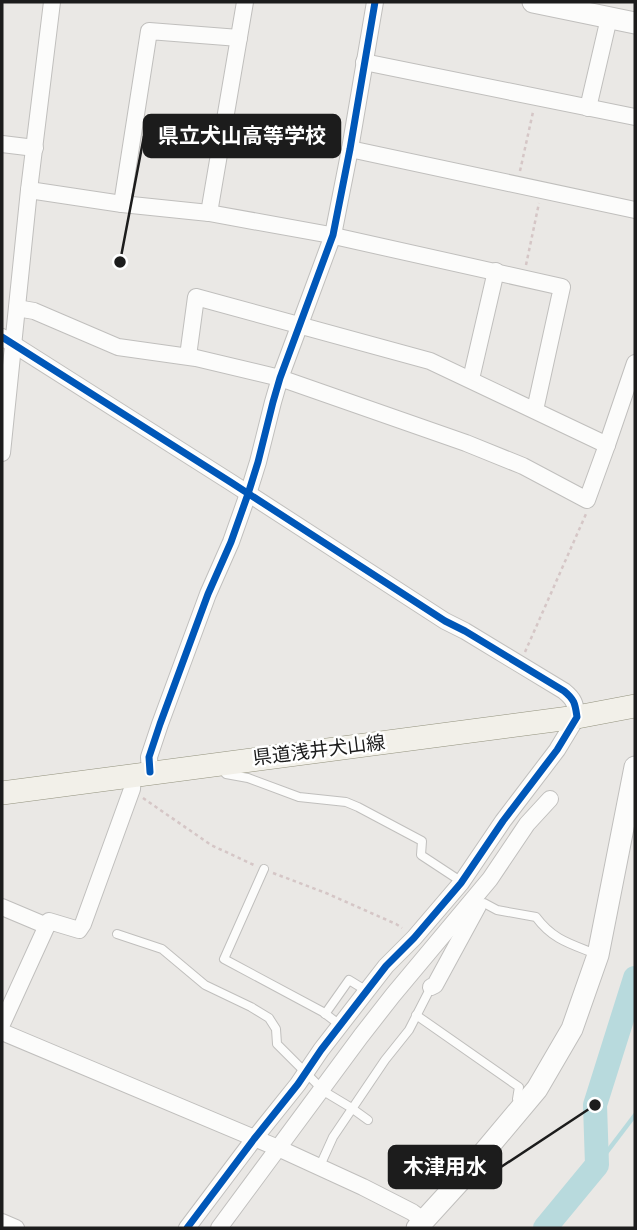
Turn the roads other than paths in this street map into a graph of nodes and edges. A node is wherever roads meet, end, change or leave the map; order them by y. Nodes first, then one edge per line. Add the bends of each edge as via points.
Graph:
1 (52, 2) edge
2 (245, 2) edge
3 (375, 2) edge
4 (533, 2) edge
5 (555, 4) edge
6 (609, 18) junction
7 (635, 23) edge
8 (239, 38) junction
9 (364, 62) junction
10 (588, 108) junction
11 (635, 117) edge
12 (2, 144) edge
13 (35, 148) junction
14 (350, 149) junction
15 (29, 190) junction
16 (122, 204) junction
17 (635, 210) edge
18 (209, 213) junction
19 (333, 235) junction
20 (496, 271) junction
21 (17, 308) junction
22 (300, 324) junction
23 (7, 341) edge
24 (188, 356) junction
25 (635, 363) edge
26 (280, 378) junction
27 (471, 379) junction
28 (535, 410) junction
29 (607, 445) junction
30 (2, 453) edge
31 (248, 494) junction
32 (635, 706) edge
33 (577, 717) junction
34 (223, 763) junction
35 (635, 767) edge
36 (141, 774) junction
37 (2, 793) edge
38 (550, 799) dead end
39 (264, 869) dead end
40 (459, 885) junction
41 (475, 903) junction
42 (2, 906) edge
43 (47, 926) junction
44 (117, 934) dead end
45 (598, 955) junction
46 (431, 987) joint
47 (367, 991) junction
48 (325, 1014) junction
49 (416, 1015) junction
50 (2, 1024) edge
51 (340, 1025) junction
52 (2, 1032) edge
53 (306, 1073) junction
54 (321, 1088) junction
55 (522, 1107) junction
56 (352, 1108) junction
57 (368, 1121) dead end
58 (254, 1139) junction
59 (278, 1149) junction
60 (319, 1167) junction
61 (2, 1222) edge
62 (421, 1225) edge
63 (16, 1228) edge
64 (187, 1228) edge
65 (219, 1228) edge

1 - 13 street
2 - 8 street
3 - 9 street
4 - 5 street
5 - 6 street
6 - 7 street
6 - 10 street
8 - 16 street via 149,31
8 - 18 street
9 - 10 street
9 - 14 street
10 - 11 street
12 - 13 street
13 - 15 street
14 - 17 street
14 - 19 street
15 - 16 street
15 - 21 street
16 - 18 street
18 - 19 street
19 - 20 street
19 - 22 street
20 - 27 street
20 - 28 street via 562,287
21 - 23 street
21 - 24 street via 118,347
22 - 24 street via 196,297
22 - 26 street
22 - 27 street via 430,361
23 - 30 street
23 - 31 street
24 - 26 street
25 - 29 street
26 - 29 street via 466,443 587,500
26 - 31 street
27 - 28 street
28 - 29 street
31 - 33 street via 445,621 564,691 573,699
31 - 36 street
32 - 33 main road, 県道浅井犬山線
33 - 34 main road, 県道浅井犬山線
33 - 40 street
34 - 36 main road, 県道浅井犬山線
34 - 40 lane via 226,774 299,797 358,807 422,841 421,855
35 - 45 street
36 - 37 main road, 県道浅井犬山線
36 - 43 street via 79,930 49,921
38 - 41 street via 527,824
39 - 48 lane via 224,959
40 - 41 street
40 - 47 street
41 - 45 lane via 536,917 556,937
41 - 46 street
41 - 54 street via 393,995
42 - 43 street
43 - 50 street
44 - 53 lane via 162,949 205,985 269,1018 277,1044
45 - 55 street via 572,1030
46 - 49 lane
47 - 48 lane via 349,980
47 - 51 street
48 - 51 lane
49 - 55 lane via 519,1087 517,1099
49 - 56 lane
51 - 53 street
52 - 58 street
53 - 54 lane
53 - 58 street
54 - 56 lane
54 - 59 street
55 - 62 street
56 - 57 lane
56 - 60 lane
58 - 59 street
58 - 64 street
59 - 60 street
59 - 65 street
60 - 62 street via 412,1212
61 - 63 street

